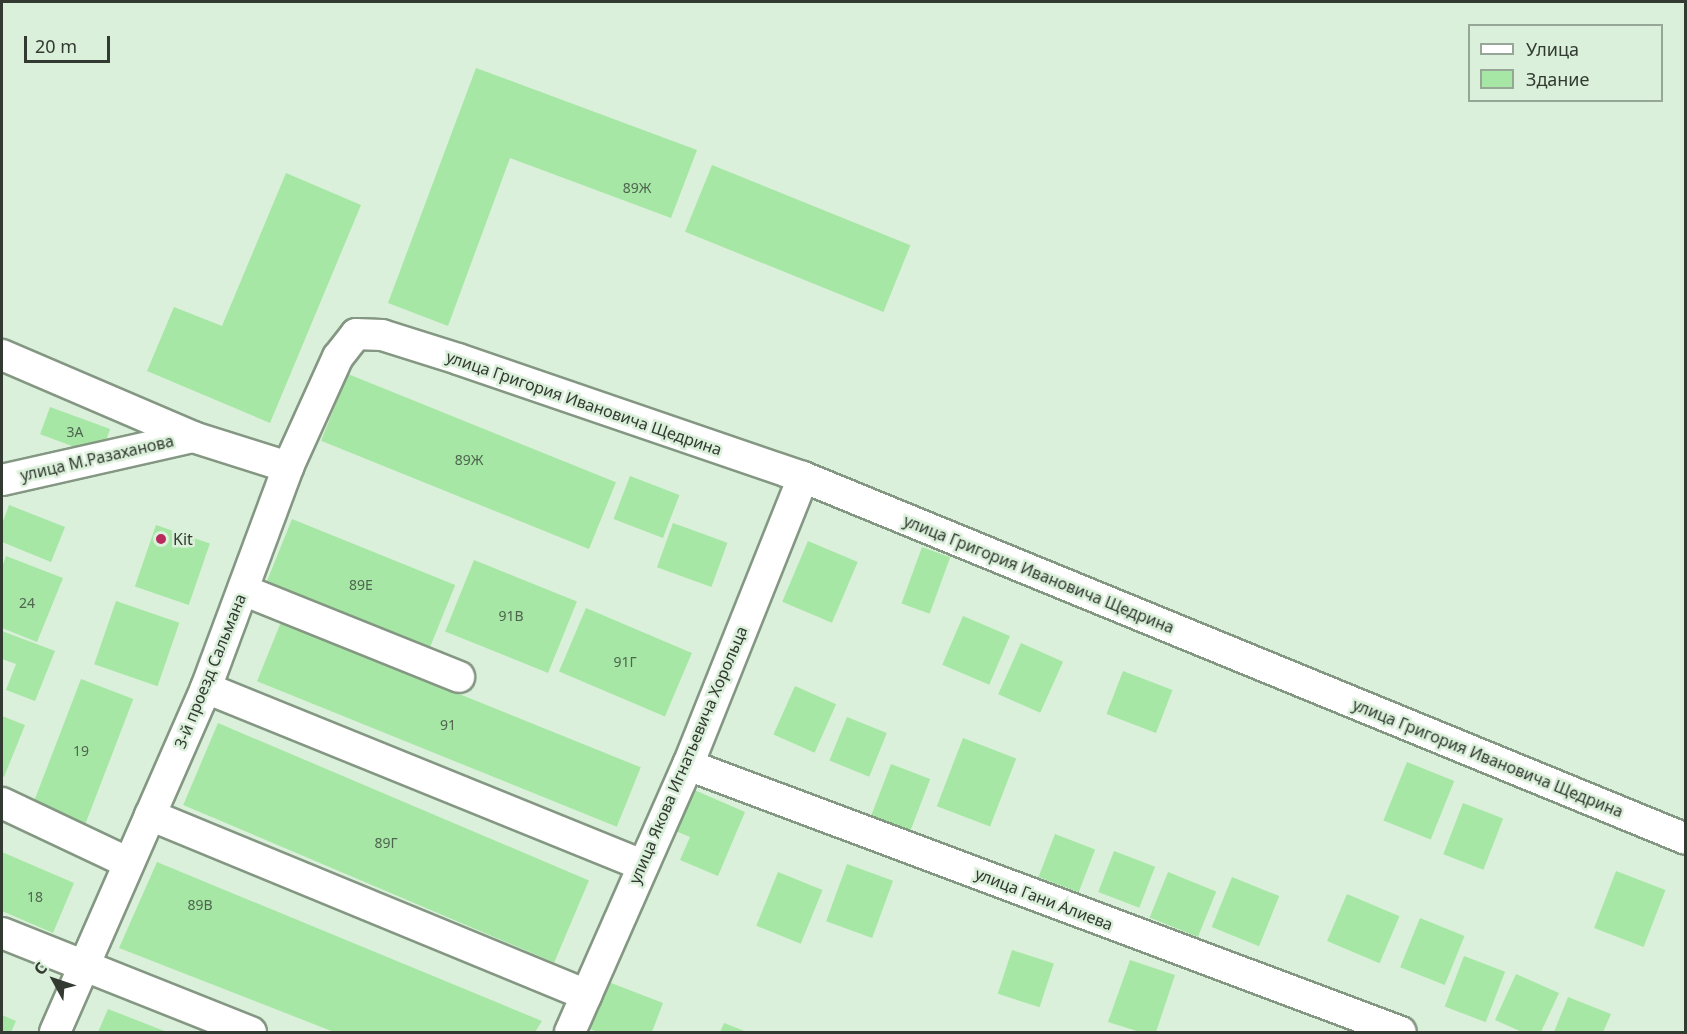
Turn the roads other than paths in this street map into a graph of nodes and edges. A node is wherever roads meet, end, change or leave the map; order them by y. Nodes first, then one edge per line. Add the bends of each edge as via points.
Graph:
1 (382, 335) joint
2 (2, 355) edge
3 (193, 436) junction
4 (288, 466) junction
5 (803, 477) junction
6 (2, 480) edge
7 (243, 590) junction
8 (459, 677) dead end
9 (206, 688) junction
10 (688, 765) junction
11 (2, 803) edge
12 (150, 815) junction
13 (1686, 839) edge
14 (129, 863) junction
15 (641, 865) junction
16 (2, 933) edge
17 (85, 963) junction
18 (586, 995) junction
19 (55, 1032) edge
20 (250, 1032) edge
21 (570, 1032) edge
22 (1401, 1032) edge

1 - 4 street, 3-й проезд Сальмана via 356,334 338,357
1 - 5 street, улица Григория Ивановича Щедрина
2 - 3 street
3 - 4 street
3 - 6 street, улица М.Разаханова
4 - 7 street, 3-й проезд Сальмана
5 - 10 street, улица Якова Игнатьевича Хорольца
5 - 13 street, улица Григория Ивановича Щедрина
7 - 8 street
7 - 9 street, 3-й проезд Сальмана
9 - 12 street, 3-й проезд Сальмана
9 - 15 street
10 - 15 street, улица Якова Игнатьевича Хорольца
10 - 22 street, улица Гани Алиева
11 - 14 street
12 - 14 street, 3-й проезд Сальмана
12 - 18 street
14 - 17 street, 3-й проезд Сальмана
15 - 18 street, улица Якова Игнатьевича Хорольца
16 - 17 street
17 - 19 street, 3-й проезд Сальмана
17 - 20 street
18 - 21 street, улица Якова Игнатьевича Хорольца

